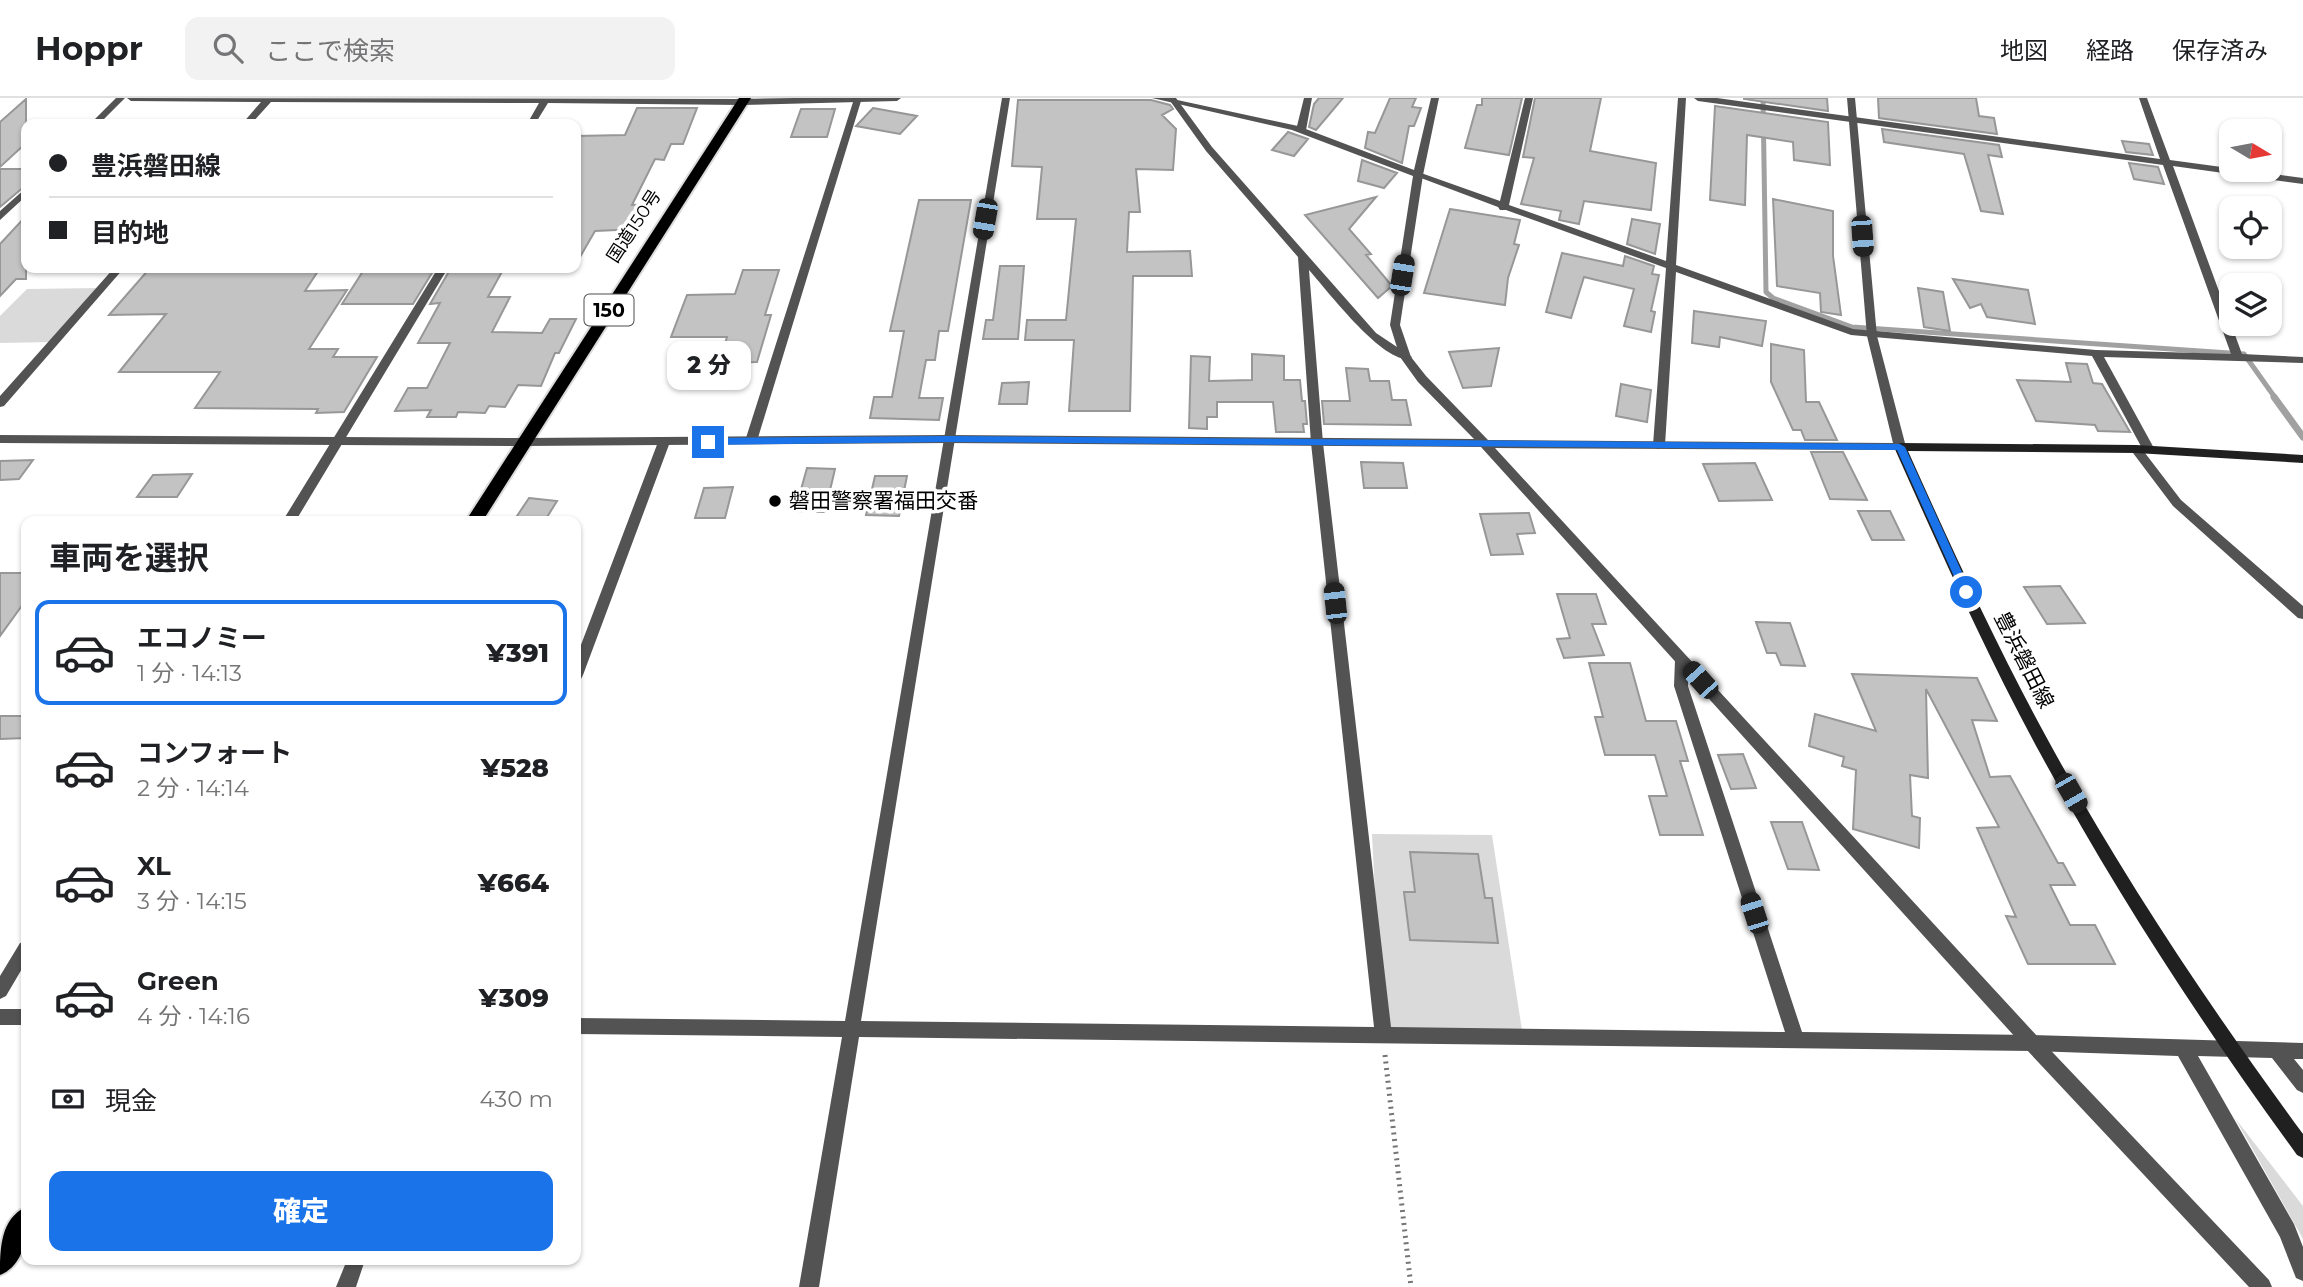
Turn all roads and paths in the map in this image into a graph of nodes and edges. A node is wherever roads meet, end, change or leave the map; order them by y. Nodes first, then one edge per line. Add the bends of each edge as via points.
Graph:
1 (121, 98) edge
2 (131, 98) edge
3 (897, 98) edge
4 (1006, 98) edge
5 (1156, 98) edge
6 (1308, 98) edge
7 (1435, 98) edge
8 (1529, 98) edge
9 (1682, 98) edge
10 (1698, 98) edge
11 (1851, 98) edge
12 (2143, 98) edge
13 (268, 99) edge
14 (323, 99) edge
15 (412, 99) edge
16 (547, 99) edge
17 (1173, 99) edge
18 (623, 100) edge
19 (743, 100) edge
20 (863, 100) edge
21 (99, 119) edge
22 (250, 119) edge
23 (534, 119) edge
24 (1853, 120) junction
25 (1301, 130) junction
26 (2166, 162) junction
27 (1418, 175) junction
28 (2303, 181) edge
29 (21, 196) edge
30 (1503, 208) junction
31 (0, 217) edge
32 (1303, 257) junction
33 (1672, 267) junction
34 (115, 273) edge
35 (440, 273) edge
36 (1872, 336) junction
37 (2096, 353) junction
38 (1406, 357) junction
39 (2238, 358) junction
40 (2303, 360) edge
41 (0, 403) edge
42 (0, 439) edge
43 (948, 439) junction
44 (337, 441) junction
45 (751, 441) junction
46 (524, 442) junction
47 (664, 442) junction
48 (1317, 443) junction
49 (1485, 444) junction
50 (1659, 445) junction
51 (1900, 447) junction
52 (2143, 450) junction
53 (2303, 459) edge
54 (292, 516) edge
55 (477, 516) edge
56 (2303, 614) edge
57 (1682, 660) junction
58 (581, 662) edge
59 (21, 956) edge
60 (0, 991) edge
61 (0, 1017) edge
62 (21, 1017) edge
63 (581, 1026) edge
64 (853, 1029) junction
65 (1382, 1035) junction
66 (1796, 1040) junction
67 (2032, 1043) junction
68 (2183, 1047) junction
69 (2228, 1048) junction
70 (2277, 1051) junction
71 (2303, 1051) edge
72 (2303, 1084) edge
73 (2303, 1149) edge
74 (21, 1228) edge
75 (0, 1262) edge
76 (354, 1265) edge
77 (2303, 1271) edge
78 (346, 1287) edge
79 (809, 1287) edge
80 (1412, 1287) edge
81 (2262, 1287) edge

1 - 21 street
2 - 13 street
3 - 20 street
4 - 43 street
5 - 17 street
6 - 25 street
7 - 27 street
8 - 30 street
9 - 33 street
10 - 24 street
11 - 24 street
12 - 26 street
13 - 14 street
13 - 22 street
14 - 15 street
15 - 16 street
16 - 18 street
16 - 23 street
17 - 25 street
17 - 32 street via 1209,149
18 - 19 street
19 - 20 street
19 - 46 highway, 国道150号 / 150
20 - 45 street
24 - 26 street
24 - 36 street
25 - 27 street
26 - 28 street
26 - 39 street
27 - 30 street
27 - 38 street via 1395,325
29 - 31 street
30 - 33 street
32 - 38 street via 1372,335
32 - 48 street
33 - 36 street
33 - 50 street
34 - 41 street
35 - 44 street
36 - 37 street
36 - 51 street
37 - 39 street
37 - 52 street
38 - 49 street
39 - 40 street
42 - 44 street
43 - 45 street
43 - 48 street
43 - 64 street
44 - 46 street
44 - 54 street
45 - 47 street
46 - 47 street
46 - 55 highway, 国道150号 / 150
47 - 58 street
48 - 49 street
48 - 65 street
49 - 50 street
49 - 57 street
50 - 51 street
51 - 52 main road
51 - 69 main road, 豊浜磐田線 via 1972,606 2046,748 2135,905
52 - 53 main road
52 - 56 street via 2177,503
57 - 66 street via 1681,686
57 - 67 street
59 - 60 street
61 - 62 street
63 - 64 street
64 - 65 street
64 - 79 street
65 - 66 street
65 - 80 path
66 - 67 street
67 - 68 street
67 - 81 street
68 - 69 street
68 - 77 street via 2287,1231
69 - 70 street
69 - 73 main road, 豊浜磐田線
70 - 71 street
70 - 72 street
74 - 75 highway
76 - 78 street

